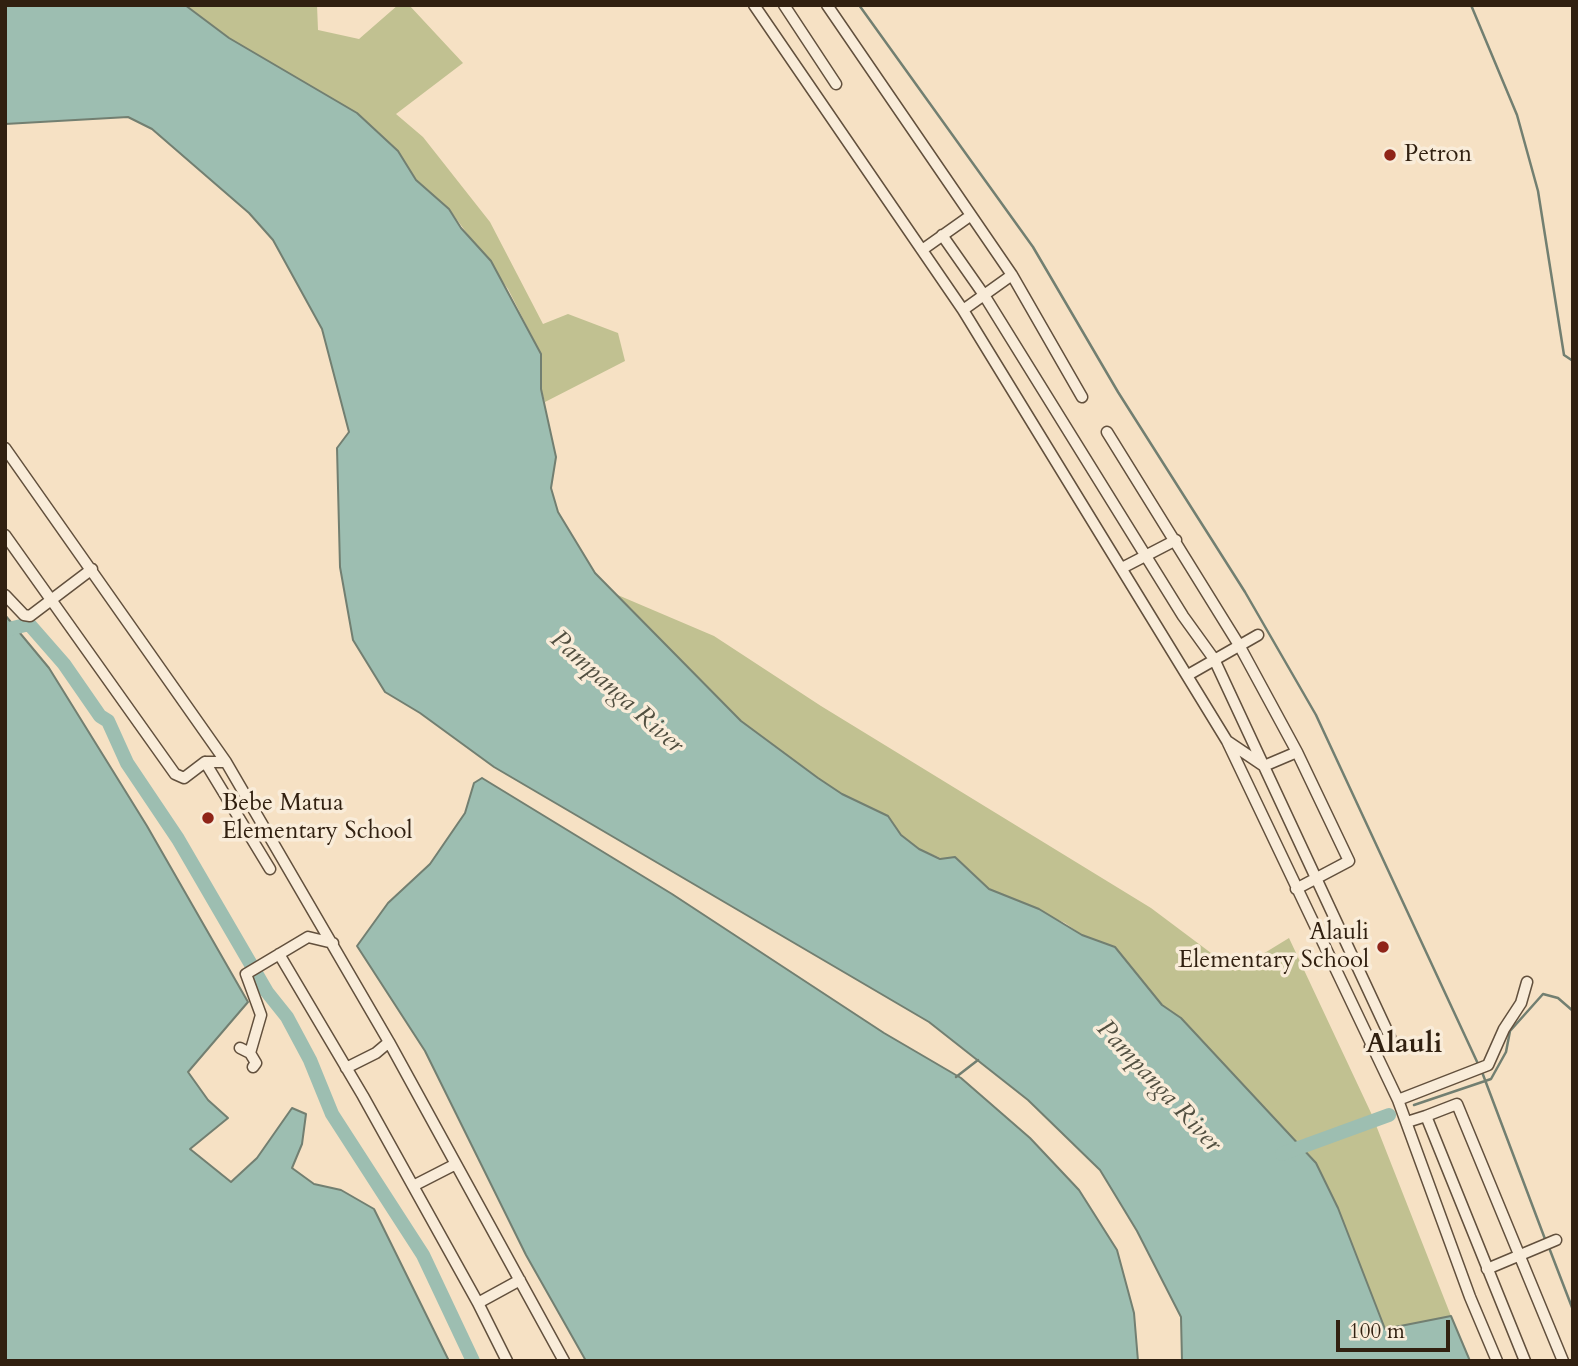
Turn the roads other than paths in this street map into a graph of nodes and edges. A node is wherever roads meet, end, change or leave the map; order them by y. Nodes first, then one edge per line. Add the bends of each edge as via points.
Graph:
1 (754, 5) edge
2 (784, 5) edge
3 (827, 5) edge
4 (836, 84) dead end
5 (970, 216) junction
6 (943, 236) junction
7 (922, 250) junction
8 (1012, 275) junction
9 (984, 295) junction
10 (962, 310) junction
11 (1082, 397) dead end
12 (1107, 432) dead end
13 (5, 448) edge
14 (5, 535) edge
15 (1176, 540) junction
16 (1146, 556) junction
17 (1122, 568) junction
18 (92, 569) junction
19 (5, 595) edge
20 (53, 600) junction
21 (1258, 635) dead end
22 (1239, 645) junction
23 (1214, 659) junction
24 (1188, 675) junction
25 (1227, 741) junction
26 (1297, 752) junction
27 (205, 762) junction
28 (226, 762) junction
29 (1264, 766) junction
30 (270, 869) dead end
31 (1316, 878) junction
32 (1296, 889) junction
33 (333, 943) junction
34 (279, 954) junction
35 (1527, 982) dead end
36 (389, 1042) junction
37 (1370, 1047) junction
38 (253, 1067) dead end
39 (346, 1068) junction
40 (1398, 1100) junction
41 (1426, 1116) junction
42 (1407, 1122) junction
43 (456, 1164) junction
44 (413, 1186) junction
45 (1554, 1240) dead end
46 (1519, 1255) junction
47 (1487, 1269) junction
48 (520, 1280) junction
49 (478, 1303) junction
50 (558, 1348) junction
51 (507, 1361) edge
52 (557, 1361) edge
53 (564, 1361) edge
54 (1497, 1361) edge
55 (1525, 1361) edge
56 (1563, 1361) edge

1 - 7 street
2 - 4 street
3 - 5 street
5 - 6 street
5 - 8 street
6 - 7 street
6 - 9 street
7 - 10 street
8 - 9 street
8 - 11 street
9 - 10 street
9 - 16 street
10 - 17 street
12 - 15 street
13 - 18 street
14 - 20 street
15 - 16 street
15 - 22 street
16 - 17 street
16 - 23 street
17 - 24 street
18 - 20 street
18 - 28 street
19 - 20 street via 24,615
20 - 27 street via 175,774 184,778
21 - 22 street
22 - 23 street
22 - 26 street
23 - 24 street
23 - 29 street
24 - 25 street
25 - 29 street
25 - 32 street
26 - 29 street
26 - 31 street via 1349,861
27 - 28 street
27 - 30 street
28 - 33 street
29 - 31 street
31 - 32 street
31 - 37 street via 1391,1037
32 - 37 street
33 - 34 street via 308,937
33 - 36 street
34 - 38 street via 246,974 261,1015 245,1051 256,1063
34 - 39 street
35 - 40 street via 1521,1003 1488,1065
36 - 39 street
36 - 43 street
37 - 40 street
39 - 44 street
40 - 42 street
41 - 42 street
41 - 46 street via 1457,1104
41 - 47 street
42 - 54 street
43 - 44 street
43 - 48 street
44 - 49 street
45 - 46 street
46 - 47 street
46 - 56 street
47 - 55 street
48 - 49 street
48 - 50 street
49 - 51 street
50 - 52 street
50 - 53 street

